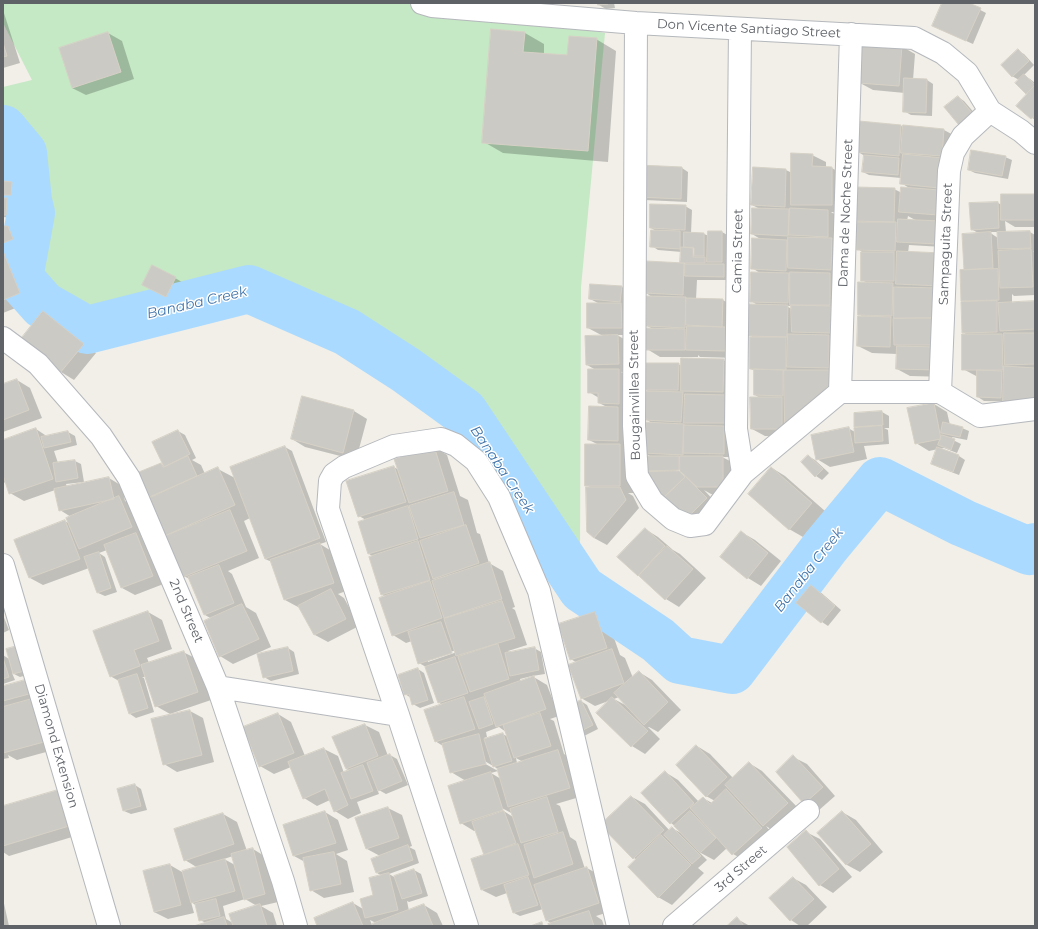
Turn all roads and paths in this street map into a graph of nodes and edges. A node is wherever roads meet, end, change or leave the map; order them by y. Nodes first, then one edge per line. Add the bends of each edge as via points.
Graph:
1 (422, 3) edge
2 (636, 23) junction
3 (740, 28) junction
4 (851, 34) junction
5 (990, 111) junction
6 (1035, 143) edge
7 (3, 338) edge
8 (840, 392) junction
9 (940, 392) junction
10 (1035, 408) edge
11 (743, 473) junction
12 (3, 565) edge
13 (218, 687) junction
14 (398, 715) junction
15 (808, 811) dead end
16 (109, 926) edge
17 (296, 926) edge
18 (467, 926) edge
19 (618, 926) edge
20 (674, 926) edge

1 - 2 street, Don Vicente Santiago Street via 432,6
2 - 3 street, Don Vicente Santiago Street
2 - 11 street, Bougainvillea Street via 634,426 637,476 652,501 673,519 690,526 705,524
3 - 4 street, Don Vicente Santiago Street
3 - 11 street, Camia Street via 736,429
4 - 5 street, Don Vicente Santiago Street via 914,38 943,53 967,73
4 - 8 street, Dama de Noche Street
5 - 6 street, Don Vicente Santiago Street
5 - 9 street, Sampaguita Street via 963,136 953,153 948,171
7 - 13 street, 2nd Street via 38,364 101,436 129,478
8 - 9 street
8 - 11 street, Bougainvillea Street
9 - 10 street via 980,416
12 - 16 street, Diamond Extension
13 - 14 street
13 - 17 street, 2nd Street
14 - 18 street
14 - 19 street via 328,509 330,481 334,474 344,467 394,446 441,439 456,445 476,461 499,497 539,591
15 - 20 street, 3rd Street

